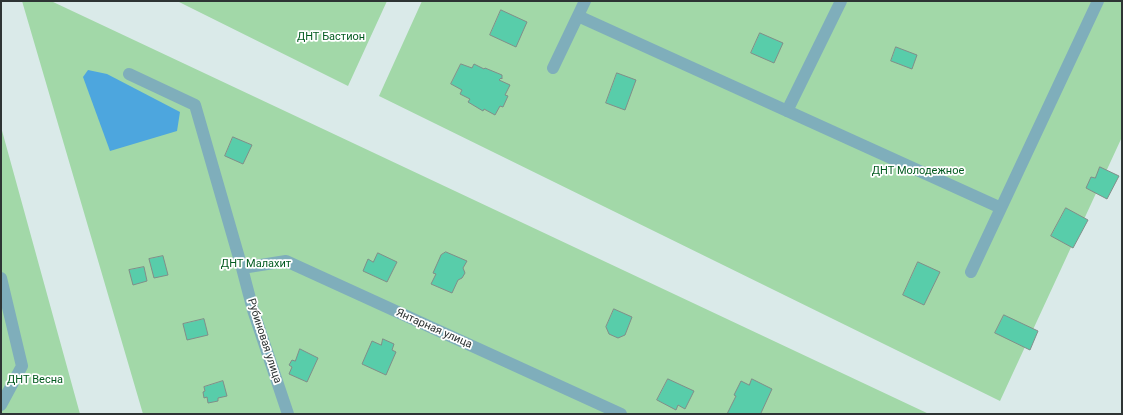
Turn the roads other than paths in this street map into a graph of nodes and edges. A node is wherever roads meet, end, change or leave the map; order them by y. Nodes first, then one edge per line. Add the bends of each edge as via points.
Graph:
1 (585, 1) edge
2 (841, 1) edge
3 (1098, 1) edge
4 (578, 16) junction
5 (554, 68) dead end
6 (129, 74) dead end
7 (787, 111) junction
8 (1001, 208) junction
9 (242, 268) junction
10 (971, 272) dead end
11 (1, 278) edge
12 (1, 405) edge
13 (288, 414) edge
14 (621, 414) edge

1 - 4 street
2 - 7 street
3 - 8 street
4 - 5 street
4 - 7 street
6 - 9 street, Рубиновая улица via 194,105
7 - 8 street
8 - 10 street
9 - 13 street, Рубиновая улица via 253,310
9 - 14 street, Янтарная улица via 286,262
11 - 12 street via 22,366

